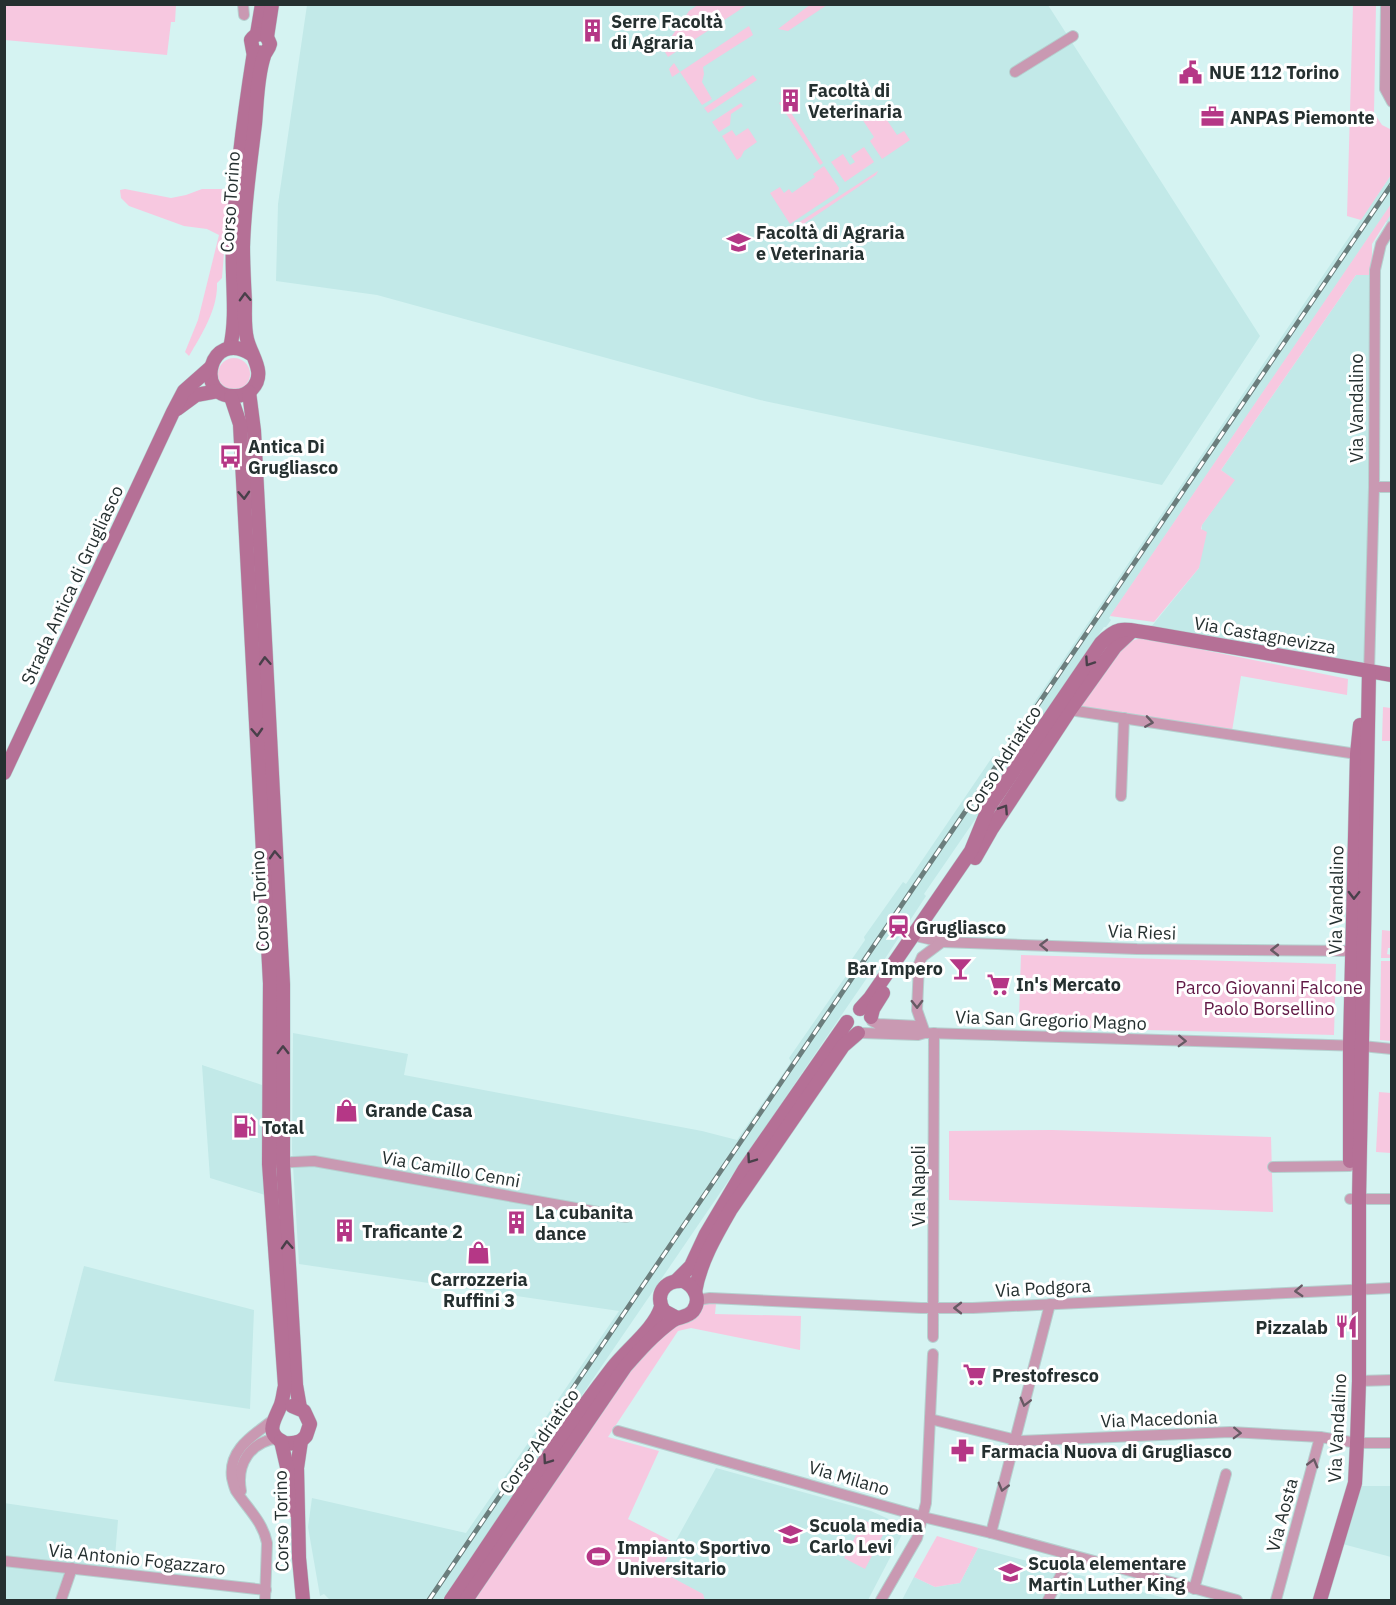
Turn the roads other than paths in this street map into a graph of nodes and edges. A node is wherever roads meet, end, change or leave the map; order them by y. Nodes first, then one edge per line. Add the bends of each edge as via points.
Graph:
1 (262, 4) edge
2 (273, 4) edge
3 (1386, 4) edge
4 (262, 36) junction
5 (1073, 36) dead end
6 (259, 52) junction
7 (1015, 72) dead end
8 (1392, 102) edge
9 (1392, 226) edge
10 (230, 348) junction
11 (251, 354) junction
12 (210, 368) junction
13 (249, 392) junction
14 (224, 394) junction
15 (173, 412) junction
16 (1374, 487) junction
17 (1392, 487) edge
18 (1132, 631) junction
19 (1369, 672) junction
20 (1392, 675) edge
21 (1070, 710) junction
22 (1124, 718) junction
23 (1362, 755) junction
24 (4, 772) edge
25 (1121, 796) dead end
26 (920, 937) junction
27 (942, 942) junction
28 (1359, 951) junction
29 (868, 1015) junction
30 (847, 1022) junction
31 (861, 1033) junction
32 (930, 1033) junction
33 (1356, 1045) junction
34 (1392, 1049) edge
35 (276, 1163) junction
36 (1350, 1166) junction
37 (1273, 1167) dead end
38 (1354, 1199) junction
39 (1392, 1199) edge
40 (626, 1217) dead end
41 (677, 1280) junction
42 (1392, 1288) edge
43 (1358, 1289) junction
44 (696, 1296) junction
45 (1050, 1304) junction
46 (661, 1307) junction
47 (934, 1308) junction
48 (677, 1318) junction
49 (933, 1337) dead end
50 (933, 1354) dead end
51 (1392, 1380) edge
52 (1359, 1381) junction
53 (300, 1408) junction
54 (276, 1415) junction
55 (930, 1419) junction
56 (618, 1431) dead end
57 (1320, 1437) junction
58 (280, 1440) junction
59 (301, 1441) junction
60 (1016, 1441) junction
61 (1357, 1443) junction
62 (1392, 1443) edge
63 (1226, 1474) dead end
64 (242, 1497) junction
65 (923, 1517) junction
66 (991, 1533) junction
67 (500, 1538) junction
68 (1071, 1555) junction
69 (4, 1561) edge
70 (72, 1568) junction
71 (1194, 1589) junction
72 (266, 1595) edge
73 (61, 1600) edge
74 (295, 1600) edge
75 (303, 1600) edge
76 (451, 1600) edge
77 (466, 1600) edge
78 (881, 1600) edge
79 (1048, 1600) edge
80 (1237, 1600) edge
81 (1276, 1600) edge
82 (1320, 1600) edge

1 - 4 street, Corso Torino
2 - 4 street, Corso Torino
3 - 8 street via 1385,89
4 - 6 street, Corso Torino via 270,44
5 - 7 street
6 - 10 street, Corso Torino via 235,204
11 -> 6 street, Corso Torino via 246,336 243,247
9 - 16 street, Via Vandalino via 1381,244 1375,270
10 - 11 street
10 - 12 street via 220,352
11 - 13 street, Corso Torino via 258,365 258,376
12 - 14 street, Corso Torino via 212,381
12 - 15 street, Strada Antica di Grugliasco via 184,391
13 - 14 street via 241,396
35 -> 13 street, Corso Torino via 283,984
14 - 15 street, Strada Antica di Grugliasco via 196,395
14 -> 35 street, Corso Torino via 240,424
15 - 24 street, Strada Antica di Grugliasco
16 - 17 street
16 - 19 street, Via Vandalino
18 - 19 street, Via Castagnevizza
18 - 21 street, Corso Adriatico via 1115,647
18 -> 29 street, Corso Adriatico via 1118,629 1101,644 989,807 970,851 870,998
19 - 20 street, Via Castagnevizza
19 - 23 street, Via Vandalino
21 - 22 street, Corso Adriatico
26 -> 21 street, Corso Adriatico
22 -> 23 street, Corso Adriatico
22 - 25 street
23 - 28 street, Via Vandalino
26 - 27 street, Via Riesi
26 - 29 street, Corso Adriatico
28 -> 27 street, Via Riesi
27 -> 32 street, Via Napoli via 919,963 917,1010
28 - 33 street, Via Vandalino
29 - 30 street, Corso Adriatico via 851,1012
29 - 31 street, Corso Adriatico via 869,1028
29 - 32 street, Via San Gregorio Magno via 878,1024 918,1026
30 - 31 street
30 -> 41 street, Corso Adriatico via 744,1170 691,1266
31 - 32 street, Via San Gregorio Magno
31 - 44 street, Corso Adriatico via 843,1046 731,1209 702,1265
32 -> 33 street, Via San Gregorio Magno
32 - 47 street, Via Napoli
33 - 34 street, Via San Gregorio Magno
33 - 36 street, Via Vandalino
33 - 38 street, Via Vandalino
35 - 40 street, Via Camillo Cenni via 314,1161
53 -> 35 street, Corso Torino
35 - 54 street, Corso Torino via 285,1386
36 - 37 street
36 - 38 street, Via Vandalino
38 - 39 street
38 - 43 street, Via Vandalino via 1349,1279
41 - 44 street via 689,1283
41 - 46 street, Corso Adriatico via 662,1290
42 - 43 street, Via Podgora
43 -> 45 street, Via Podgora
43 - 52 street, Via Vandalino
44 - 47 street, Via Podgora
44 - 48 street, Corso Adriatico via 692,1312
45 -> 47 street, Via Podgora
45 -> 60 street
46 - 48 street
46 -> 67 street, Corso Adriatico via 654,1323 613,1366
47 - 49 street, Via Napoli
48 - 67 street, Corso Adriatico via 625,1367
50 - 55 street
51 - 52 street
52 - 61 street, Via Vandalino
53 - 54 street via 291,1406
53 - 59 street, Corso Torino via 310,1424
54 - 58 street, Corso Torino via 273,1433
54 - 64 street via 244,1443 234,1458 233,1482
55 - 60 street, Via Macedonia
55 - 65 street
56 - 65 street, Via Milano
60 -> 57 street, Via Macedonia via 1230,1432
57 - 61 street, Via Macedonia
81 -> 57 street, Via Aosta
58 - 59 street, Corso Torino via 291,1444
58 - 64 street via 268,1440 255,1447 243,1460 239,1478
58 - 74 street, Corso Torino via 287,1467
59 - 75 street, Corso Torino via 297,1468
60 -> 66 street
61 - 62 street, Via Macedonia
61 - 82 street, Via Vandalino via 1354,1483
63 - 71 street
64 - 72 street via 265,1534
65 - 66 street, Via Milano
65 - 78 street via 917,1538
66 - 68 street, Via Milano
67 - 76 street, Corso Adriatico
67 - 77 street, Corso Adriatico
68 - 71 street, Via Milano
68 - 79 street
69 - 70 street, Via Antonio Fogazzaro
70 - 72 street, Via Antonio Fogazzaro
70 - 73 street
71 - 80 street, Via Milano

